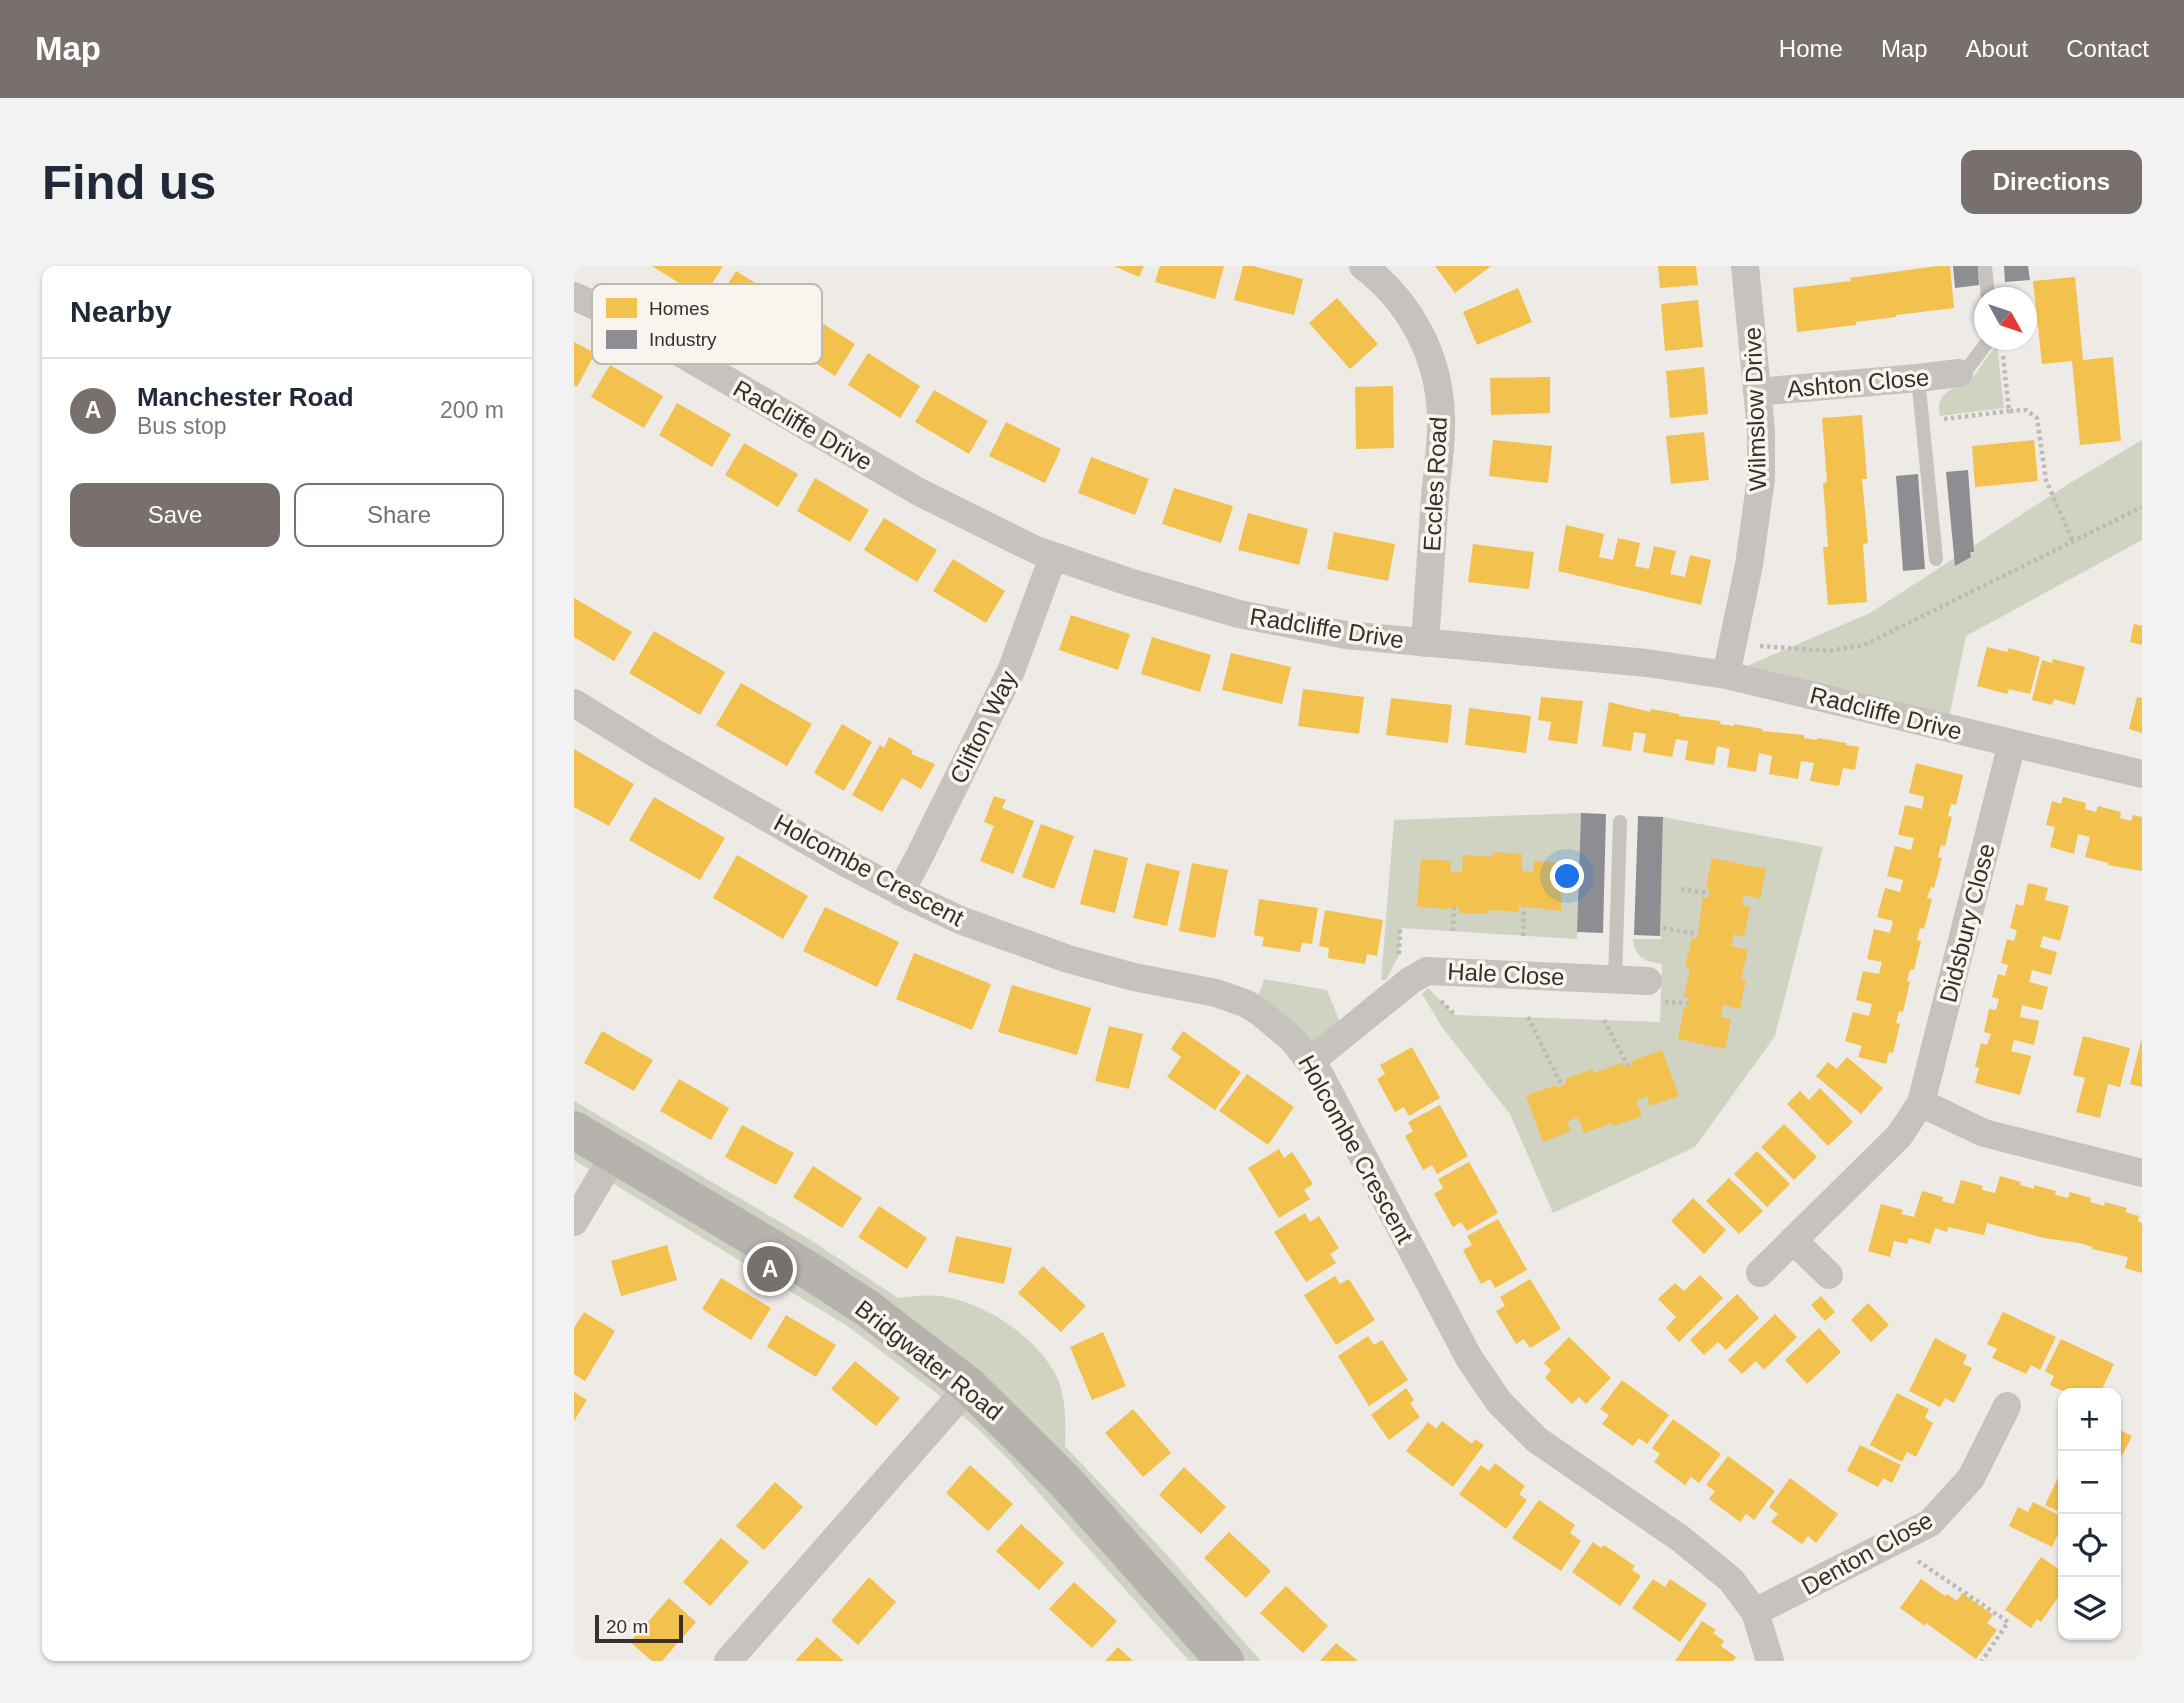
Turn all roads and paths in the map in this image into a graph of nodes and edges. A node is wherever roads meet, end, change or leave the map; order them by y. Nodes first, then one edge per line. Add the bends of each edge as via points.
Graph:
1 (1363, 266) edge
2 (1745, 266) edge
3 (1985, 266) edge
4 (1987, 287) edge
5 (574, 296) edge
6 (592, 304) edge
7 (1987, 350) edge
8 (1998, 350) edge
9 (699, 364) edge
10 (1959, 373) joint
11 (1918, 379) junction
12 (1757, 392) junction
13 (2009, 411) junction
14 (1923, 422) junction
15 (2142, 507) edge
16 (2073, 542) junction
17 (1053, 557) junction
18 (1936, 559) dead end
19 (1425, 643) junction
20 (1726, 674) junction
21 (574, 703) edge
22 (2011, 743) junction
23 (2142, 774) edge
24 (1620, 822) dead end
25 (1681, 889) dead end
26 (900, 892) junction
27 (1709, 893) dead end
28 (1454, 907) dead end
29 (1524, 907) dead end
30 (1401, 928) dead end
31 (1663, 928) dead end
32 (1453, 931) dead end
33 (1698, 934) dead end
34 (1523, 936) dead end
35 (1399, 955) dead end
36 (1615, 979) junction
37 (1654, 991) joint
38 (1688, 1003) dead end
39 (1528, 1017) dead end
40 (1604, 1020) dead end
41 (1311, 1062) junction
42 (1628, 1066) dead end
43 (1562, 1086) dead end
44 (1922, 1103) junction
45 (574, 1130) edge
46 (615, 1154) junction
47 (2142, 1173) edge
48 (574, 1222) edge
49 (1793, 1240) junction
50 (1760, 1273) dead end
51 (1829, 1276) dead end
52 (969, 1386) junction
53 (2007, 1406) dead end
54 (1916, 1560) dead end
55 (1755, 1612) junction
56 (728, 1661) edge
57 (1225, 1661) edge
58 (1770, 1661) edge
59 (1983, 1661) edge

1 - 19 street, Eccles Road via 1413,320 1426,346 1440,399 1441,441
2 - 12 street, Wilmslow Drive
3 - 4 lane
5 - 6 street, Radcliffe Drive
7 - 10 lane
8 - 13 path
9 - 17 street, Radcliffe Drive via 919,492
10 - 11 street, Ashton Close
11 - 12 street, Ashton Close
11 - 14 lane
12 - 20 street, Wilmslow Drive via 1759,499
13 - 14 path
13 - 16 path via 2026,410 2038,420 2046,480
14 - 18 lane
15 - 16 path
16 - 20 path via 1864,645 1817,651 1762,645
17 - 19 street, Radcliffe Drive via 1249,616 1346,635
17 - 26 street, Clifton Way via 1011,671
19 - 20 street, Radcliffe Drive
20 - 22 street, Radcliffe Drive
21 - 26 street, Holcombe Crescent
22 - 23 street, Radcliffe Drive
22 - 44 street, Didsbury Close
24 - 36 lane
25 - 27 path
26 - 41 street, Holcombe Crescent via 960,920 1068,959 1235,999 1275,1024
28 - 32 path
29 - 34 path
30 - 35 path
31 - 33 path
36 - 37 street, Hale Close
36 - 41 street, Hale Close via 1427,971
37 - 38 path
39 - 43 path
40 - 42 path
41 - 55 street, Holcombe Crescent via 1469,1358 1499,1402 1537,1440 1718,1566
44 - 47 street via 1994,1136
44 - 49 street, Didsbury Close via 1899,1136
45 - 46 street, Bridgwater Road
46 - 48 street
46 - 52 street, Bridgwater Road via 867,1308
49 - 50 street, Didsbury Close
49 - 51 street
52 - 56 street
52 - 57 street, Bridgwater Road via 1063,1480
53 - 55 street, Denton Close via 1971,1478 1930,1523
54 - 59 path via 2008,1622
55 - 58 street, Holcombe Crescent

